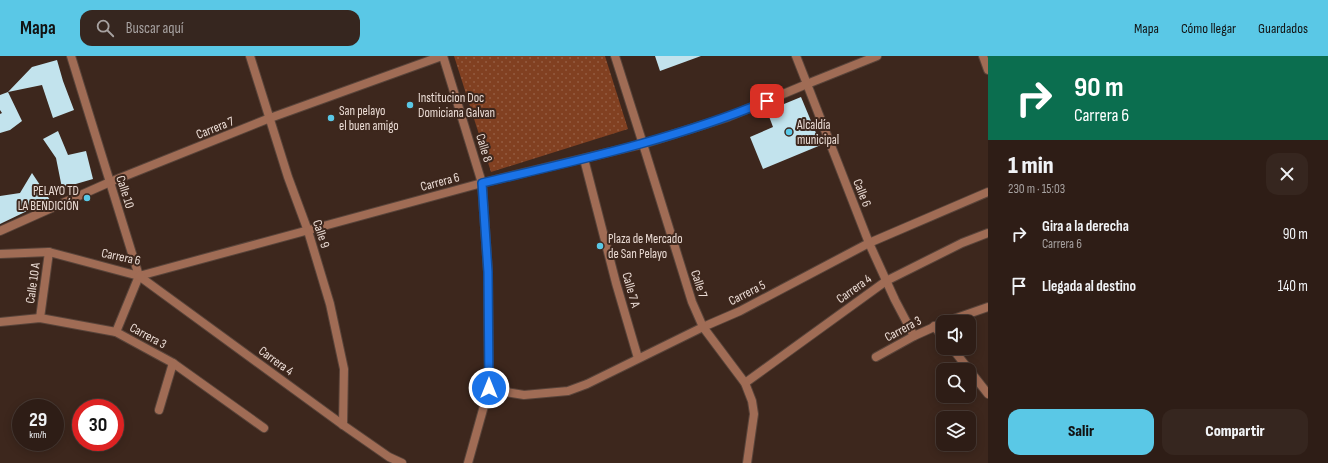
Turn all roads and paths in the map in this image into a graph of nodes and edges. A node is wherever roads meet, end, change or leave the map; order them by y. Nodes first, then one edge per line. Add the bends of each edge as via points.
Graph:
1 (70, 56) edge
2 (250, 56) edge
3 (442, 56) edge
4 (615, 56) edge
5 (796, 56) edge
6 (877, 56) edge
7 (983, 56) edge
8 (988, 70) edge
9 (807, 84) junction
10 (270, 118) junction
11 (643, 144) junction
12 (584, 159) junction
13 (110, 182) junction
14 (482, 183) junction
15 (988, 192) edge
16 (0, 231) edge
17 (308, 231) junction
18 (988, 233) edge
19 (869, 243) junction
20 (49, 252) junction
21 (0, 254) edge
22 (139, 276) junction
23 (886, 281) junction
24 (988, 307) edge
25 (965, 315) edge
26 (40, 318) junction
27 (0, 322) edge
28 (934, 326) joint
29 (703, 327) junction
30 (936, 328) edge
31 (116, 332) junction
32 (914, 336) junction
33 (957, 355) edge
34 (876, 357) dead end
35 (638, 358) junction
36 (173, 364) junction
37 (745, 383) junction
38 (489, 388) junction
39 (988, 394) edge
40 (159, 410) dead end
41 (342, 425) junction
42 (264, 428) dead end
43 (402, 463) edge
44 (468, 463) edge
45 (747, 463) edge

1 - 13 street, Calle 10
2 - 10 street, Calle 9
3 - 10 street, Carrera 7
3 - 14 street, Calle 8
4 - 11 street, Calle 7
5 - 9 street, Calle 6
6 - 9 street, Carrera 6
7 - 8 street
9 - 11 street, Carrera 6 via 728,117
9 - 19 street, Calle 6
10 - 13 street, Carrera 7
10 - 17 street, Calle 9
11 - 12 street, Carrera 6
11 - 29 street, Calle 7 via 692,302
12 - 14 street, Carrera 6
12 - 35 street, Calle 7 A
13 - 16 street, Carrera 7
13 - 22 street, Calle 10
14 - 17 street, Carrera 6
14 - 38 street, Calle 8 via 488,272
15 - 19 street, Carrera 5
17 - 22 street, Carrera 6
17 - 41 street, Calle 9 via 330,304 344,369
18 - 23 street, Carrera 4 via 962,243
19 - 23 street, Calle 6
19 - 29 street, Carrera 5 via 740,311
20 - 21 street, Carrera 6
20 - 22 street, Carrera 6
20 - 26 street, Calle 10 A
22 - 31 street
22 - 41 street, Carrera 4
23 - 32 street, Calle 6
23 - 37 street, Carrera 4
24 - 25 street, Carrera 3
26 - 27 street, Carrera 3
26 - 31 street, Carrera 3
28 - 30 street
28 - 32 street, Carrera 3
29 - 35 street, Carrera 5
29 - 37 street, Calle 7
31 - 36 street, Carrera 3
32 - 34 street, Carrera 3
33 - 39 street
35 - 38 street, Carrera 5 via 568,391 524,395
36 - 40 street
36 - 42 street, Carrera 3
37 - 45 street, Calle 7 via 754,414
38 - 44 street, Calle 8
41 - 43 street, Carrera 4

